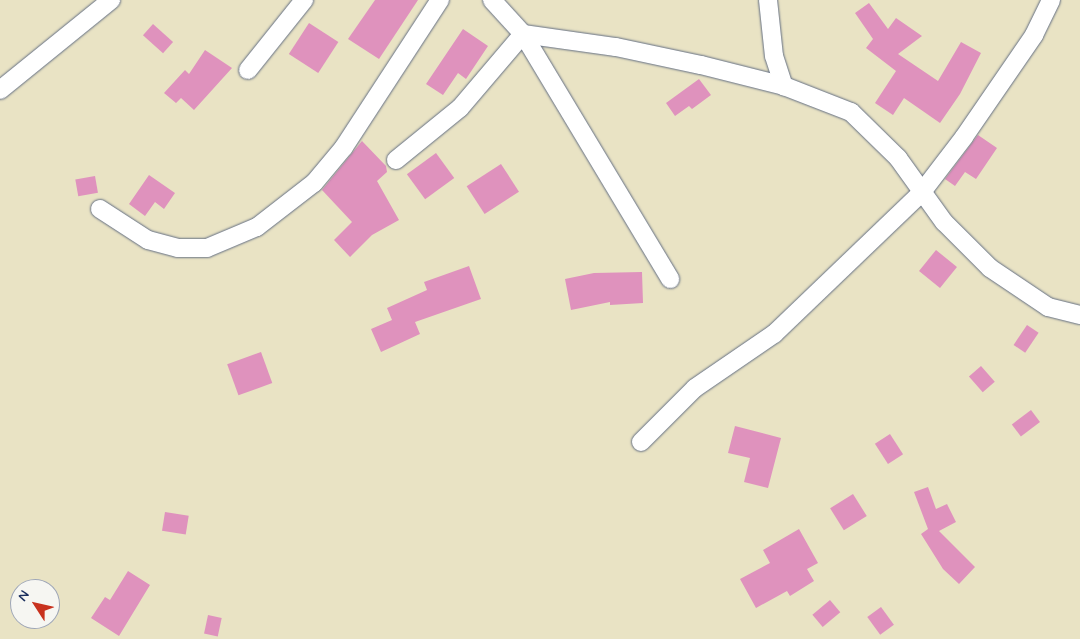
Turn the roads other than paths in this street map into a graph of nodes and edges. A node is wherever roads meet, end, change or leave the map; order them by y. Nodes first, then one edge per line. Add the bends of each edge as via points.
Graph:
1 (111, 0) edge
2 (304, 0) edge
3 (440, 0) edge
4 (492, 0) edge
5 (768, 0) edge
6 (1051, 0) edge
7 (524, 34) junction
8 (248, 70) dead end
9 (784, 86) junction
10 (0, 90) edge
11 (396, 160) dead end
12 (922, 192) junction
13 (100, 209) dead end
14 (670, 278) dead end
15 (1080, 315) edge
16 (641, 442) dead end

1 - 10 street
2 - 8 street
3 - 13 street via 344,147 314,182 257,227 207,248 178,248 148,240
4 - 7 street
5 - 9 street via 774,56
6 - 12 street via 1024,49 964,138
7 - 9 street via 616,47
7 - 11 street via 460,108
7 - 14 street
9 - 12 street via 851,112 892,151
12 - 15 street via 944,222 990,268 1048,308
12 - 16 street via 774,334 695,388

